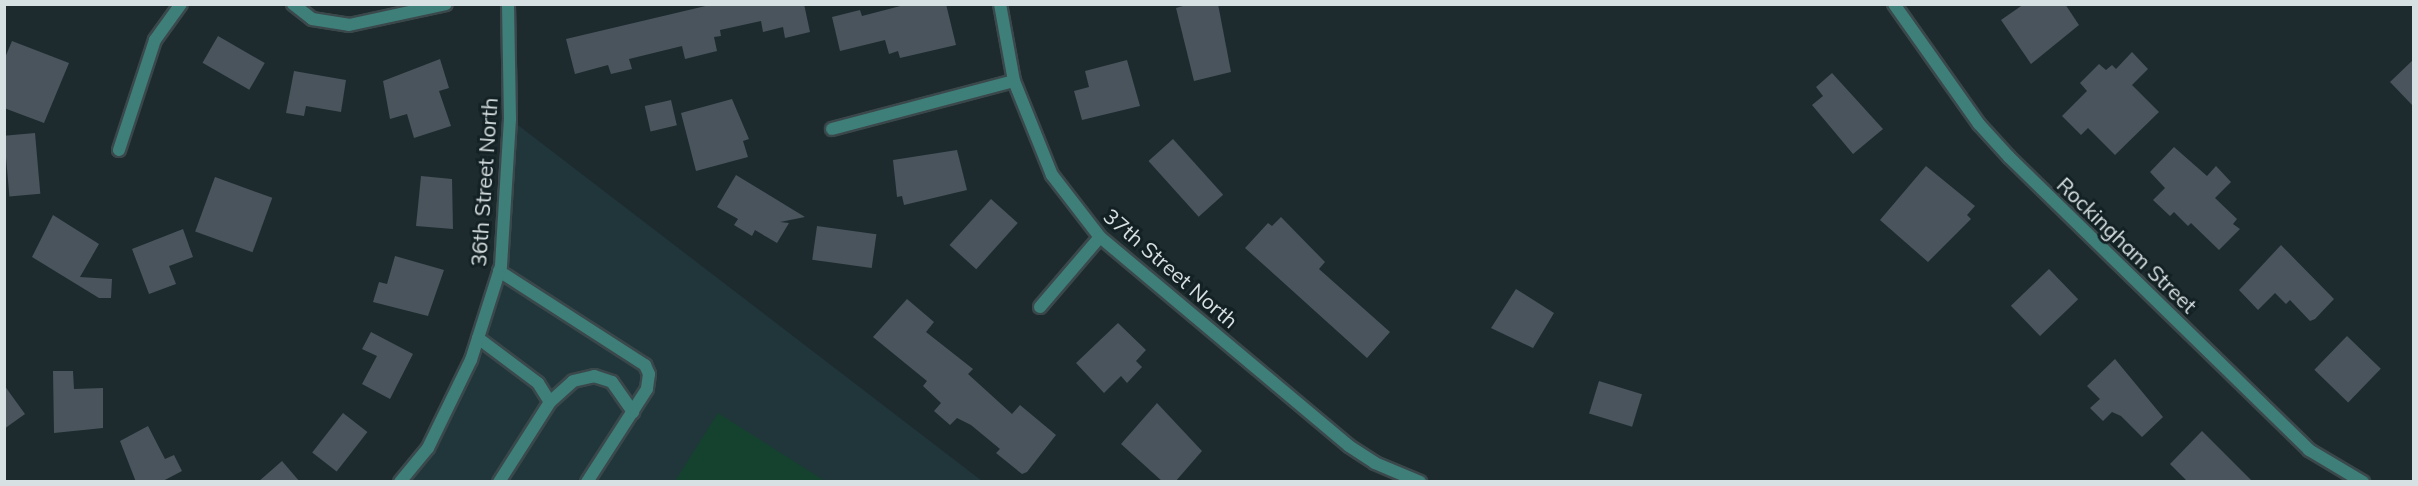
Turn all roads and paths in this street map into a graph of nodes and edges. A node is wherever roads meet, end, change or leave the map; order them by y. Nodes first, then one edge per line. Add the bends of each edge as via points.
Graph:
1 (181, 4) edge
2 (293, 4) edge
3 (446, 4) edge
4 (508, 4) edge
5 (1000, 4) edge
6 (1894, 4) edge
7 (1014, 81) junction
8 (832, 129) dead end
9 (119, 150) dead end
10 (1100, 237) junction
11 (499, 271) junction
12 (1040, 307) dead end
13 (478, 338) junction
14 (550, 402) junction
15 (633, 412) junction
16 (400, 482) edge
17 (499, 482) edge
18 (587, 482) edge
19 (1420, 482) edge
20 (2363, 482) edge

1 - 9 street via 155,40
2 - 3 street via 312,19 349,25
4 - 11 street, 36th Street North via 510,119
5 - 7 street, 37th Street North
6 - 20 street, Rockingham Street via 1979,124 2009,157 2309,450
7 - 8 street
7 - 10 street, 37th Street North via 1052,175
10 - 12 street
10 - 19 street, 37th Street North via 1349,446 1375,463
11 - 13 street, 36th Street North
11 - 15 street via 645,365 647,388
13 - 14 street via 538,383
13 - 16 street, 36th Street North via 428,448
14 - 15 street via 573,381 594,376 612,382
14 - 17 street
15 - 18 street

